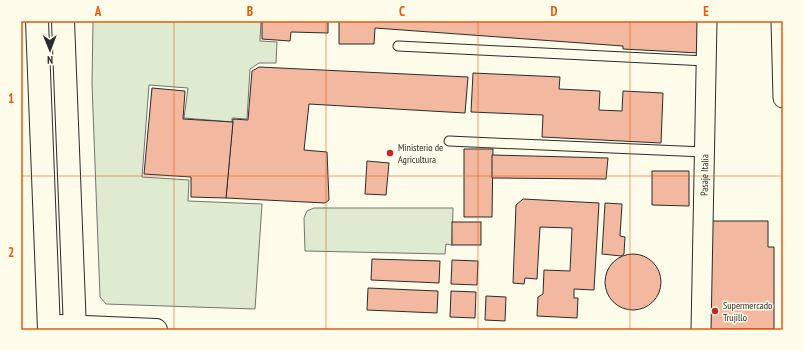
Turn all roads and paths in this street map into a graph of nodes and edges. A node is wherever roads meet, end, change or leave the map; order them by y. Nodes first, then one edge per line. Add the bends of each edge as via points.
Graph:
1 (37, 21) edge
2 (64, 21) edge
3 (707, 21) edge
4 (781, 21) edge
5 (398, 46) dead end
6 (706, 61) junction
7 (783, 98) edge
8 (449, 141) dead end
9 (704, 152) junction
10 (49, 328) edge
11 (75, 328) edge
12 (156, 330) edge
13 (700, 330) edge

1 - 10 main road
2 - 11 main road
3 - 6 street, Pasaje Italia
4 - 7 street
5 - 6 lane
6 - 9 street, Pasaje Italia
8 - 9 lane
9 - 13 street, Pasaje Italia
10 - 11 main road
11 - 12 main road

